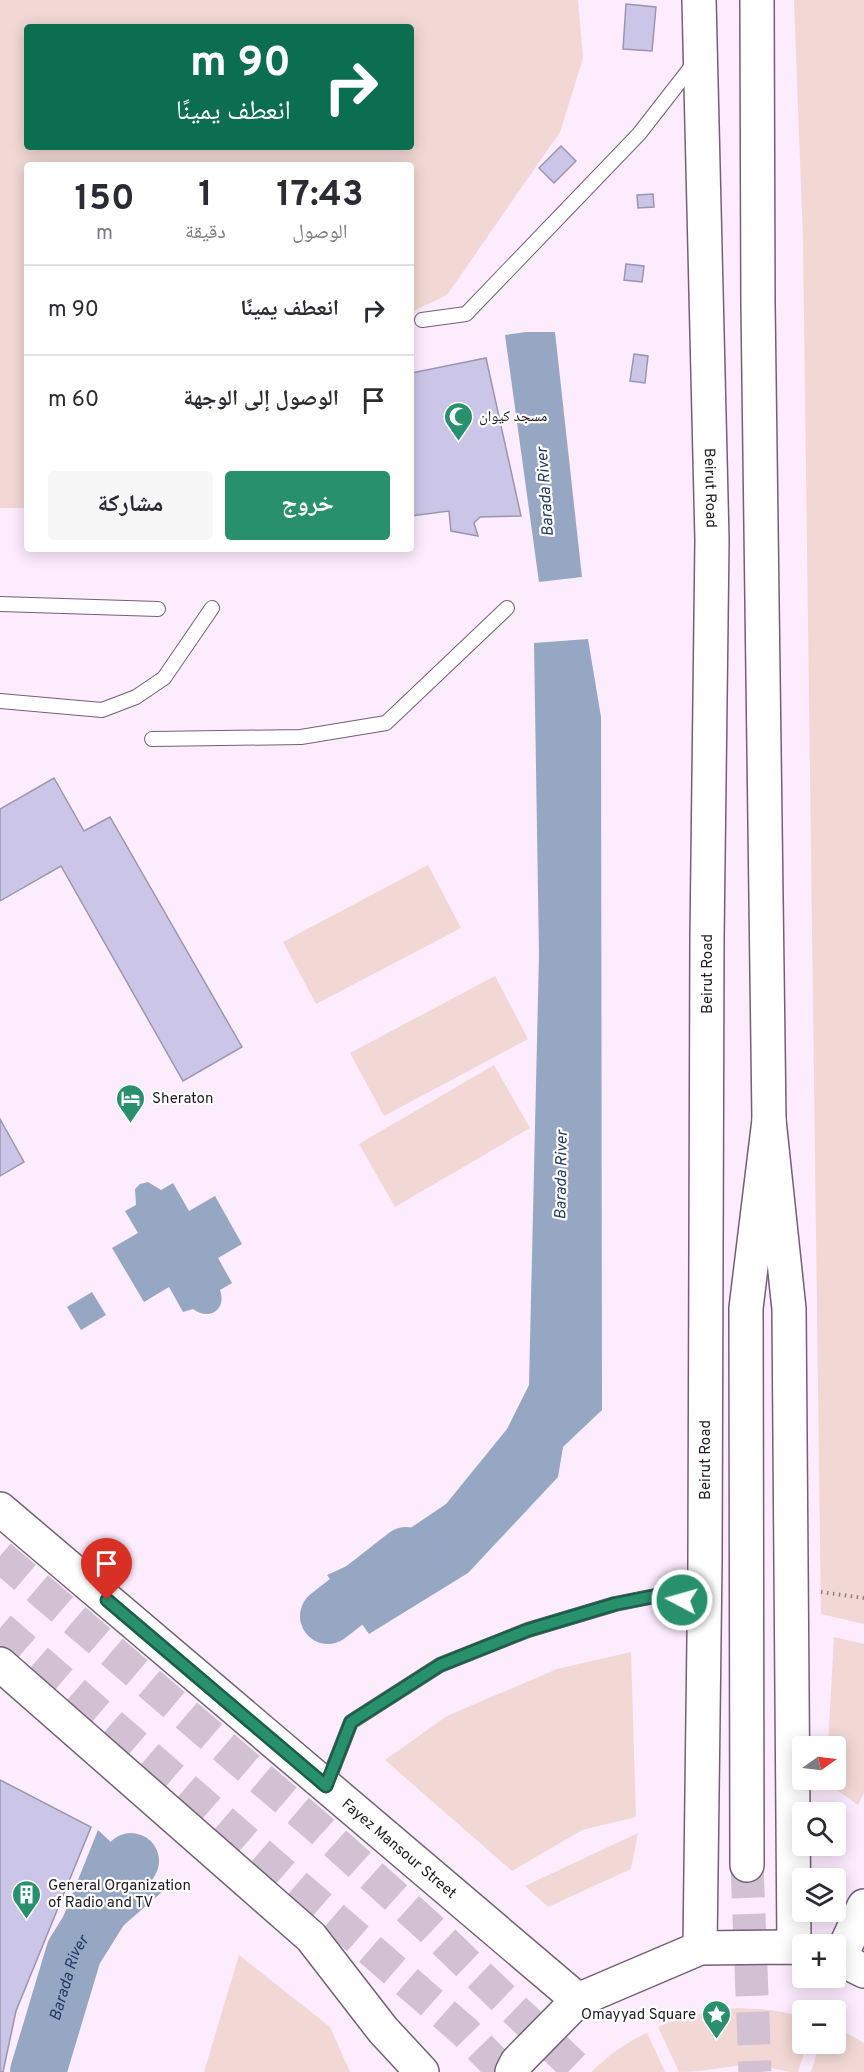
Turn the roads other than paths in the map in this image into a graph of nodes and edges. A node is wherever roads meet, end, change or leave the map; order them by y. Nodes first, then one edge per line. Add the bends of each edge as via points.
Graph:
1 (699, 0) edge
2 (757, 0) edge
3 (700, 56) junction
4 (422, 320) dead end
5 (4, 607) edge
6 (212, 608) dead end
7 (507, 608) dead end
8 (158, 609) dead end
9 (0, 701) edge
10 (152, 739) dead end
11 (769, 1120) junction
12 (0, 1509) edge
13 (704, 1604) junction
14 (0, 1664) edge
15 (326, 1786) junction
16 (747, 1865) tunnel mouth
17 (864, 1905) edge
18 (798, 1934) edge
19 (700, 1948) junction
20 (792, 1948) edge
21 (846, 1962) edge
22 (578, 2000) junction
23 (422, 2072) edge
24 (512, 2072) edge

1 - 3 main road, Beirut Road
2 - 11 main road
3 - 4 lane via 639,134 466,314
3 - 13 main road, Beirut Road via 712,540
5 - 8 lane
6 - 9 lane via 164,678 136,697 102,710
7 - 10 lane via 386,723 302,737
11 - 16 main road via 746,1308
11 - 18 main road via 789,1309
12 - 15 main road, Fayez Mansour Street
13 - 15 lane via 660,1595 615,1604 528,1630 440,1665 351,1722
13 - 19 main road, Beirut Road
14 - 23 main road via 311,1937 383,2030
15 - 22 main road, Fayez Mansour Street
17 - 21 main road
19 - 20 main road
19 - 22 main road
22 - 24 main road via 517,2062

